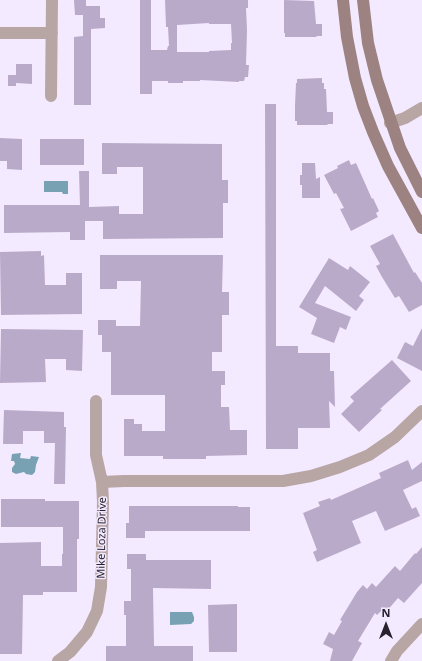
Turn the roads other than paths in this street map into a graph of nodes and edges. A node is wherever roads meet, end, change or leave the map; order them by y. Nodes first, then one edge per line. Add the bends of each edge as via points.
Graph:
1 (52, 0) edge
2 (343, 0) edge
3 (363, 0) edge
4 (0, 33) edge
5 (52, 33) junction
6 (51, 96) dead end
7 (422, 108) edge
8 (390, 123) junction
9 (422, 192) edge
10 (422, 228) edge
11 (96, 401) dead end
12 (422, 410) edge
13 (102, 482) junction
14 (422, 624) edge
15 (58, 661) edge
16 (391, 661) edge

1 - 5 street
2 - 10 street via 347,37 363,106 388,166
3 - 8 street via 368,43
4 - 5 street
5 - 6 street
7 - 8 street
8 - 9 street
11 - 13 street, Mike Loza Drive via 96,456
12 - 13 street via 395,437 369,455 311,476 283,481
13 - 15 street, Mike Loza Drive via 101,587 97,611 87,632 70,652
14 - 16 street

